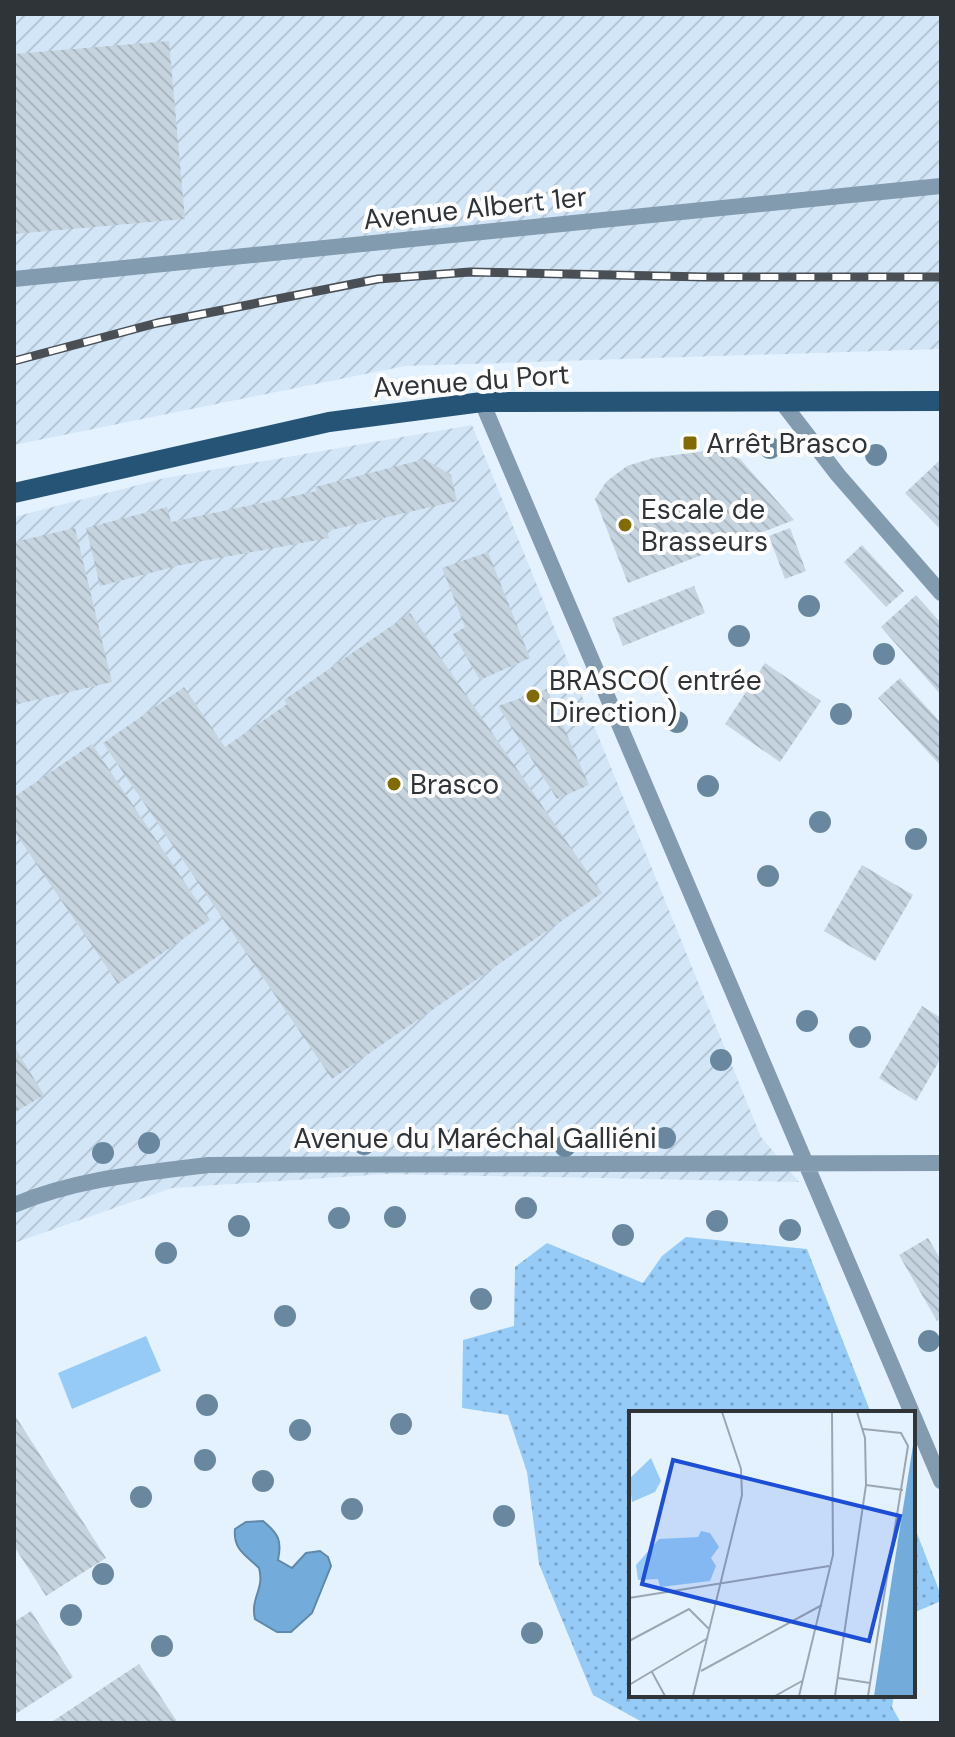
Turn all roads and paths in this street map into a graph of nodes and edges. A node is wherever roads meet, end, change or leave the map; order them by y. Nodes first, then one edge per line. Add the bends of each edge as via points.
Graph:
1 (941, 186) edge
2 (14, 279) edge
3 (781, 401) junction
4 (941, 401) edge
5 (482, 402) junction
6 (14, 493) edge
7 (941, 593) edge
8 (806, 1163) junction
9 (941, 1163) edge
10 (14, 1205) edge
11 (912, 1411) edge
12 (915, 1419) edge
13 (941, 1481) edge

1 - 2 street, Avenue Albert 1er
3 - 4 main road, Avenue du Port
3 - 5 main road, Avenue du Port
3 - 7 street
5 - 6 main road, Avenue du Port via 329,422
5 - 8 street
8 - 9 street, Avenue du Maréchal Galliéni
8 - 10 street, Avenue du Maréchal Galliéni via 208,1165 127,1174
8 - 11 street
12 - 13 street

